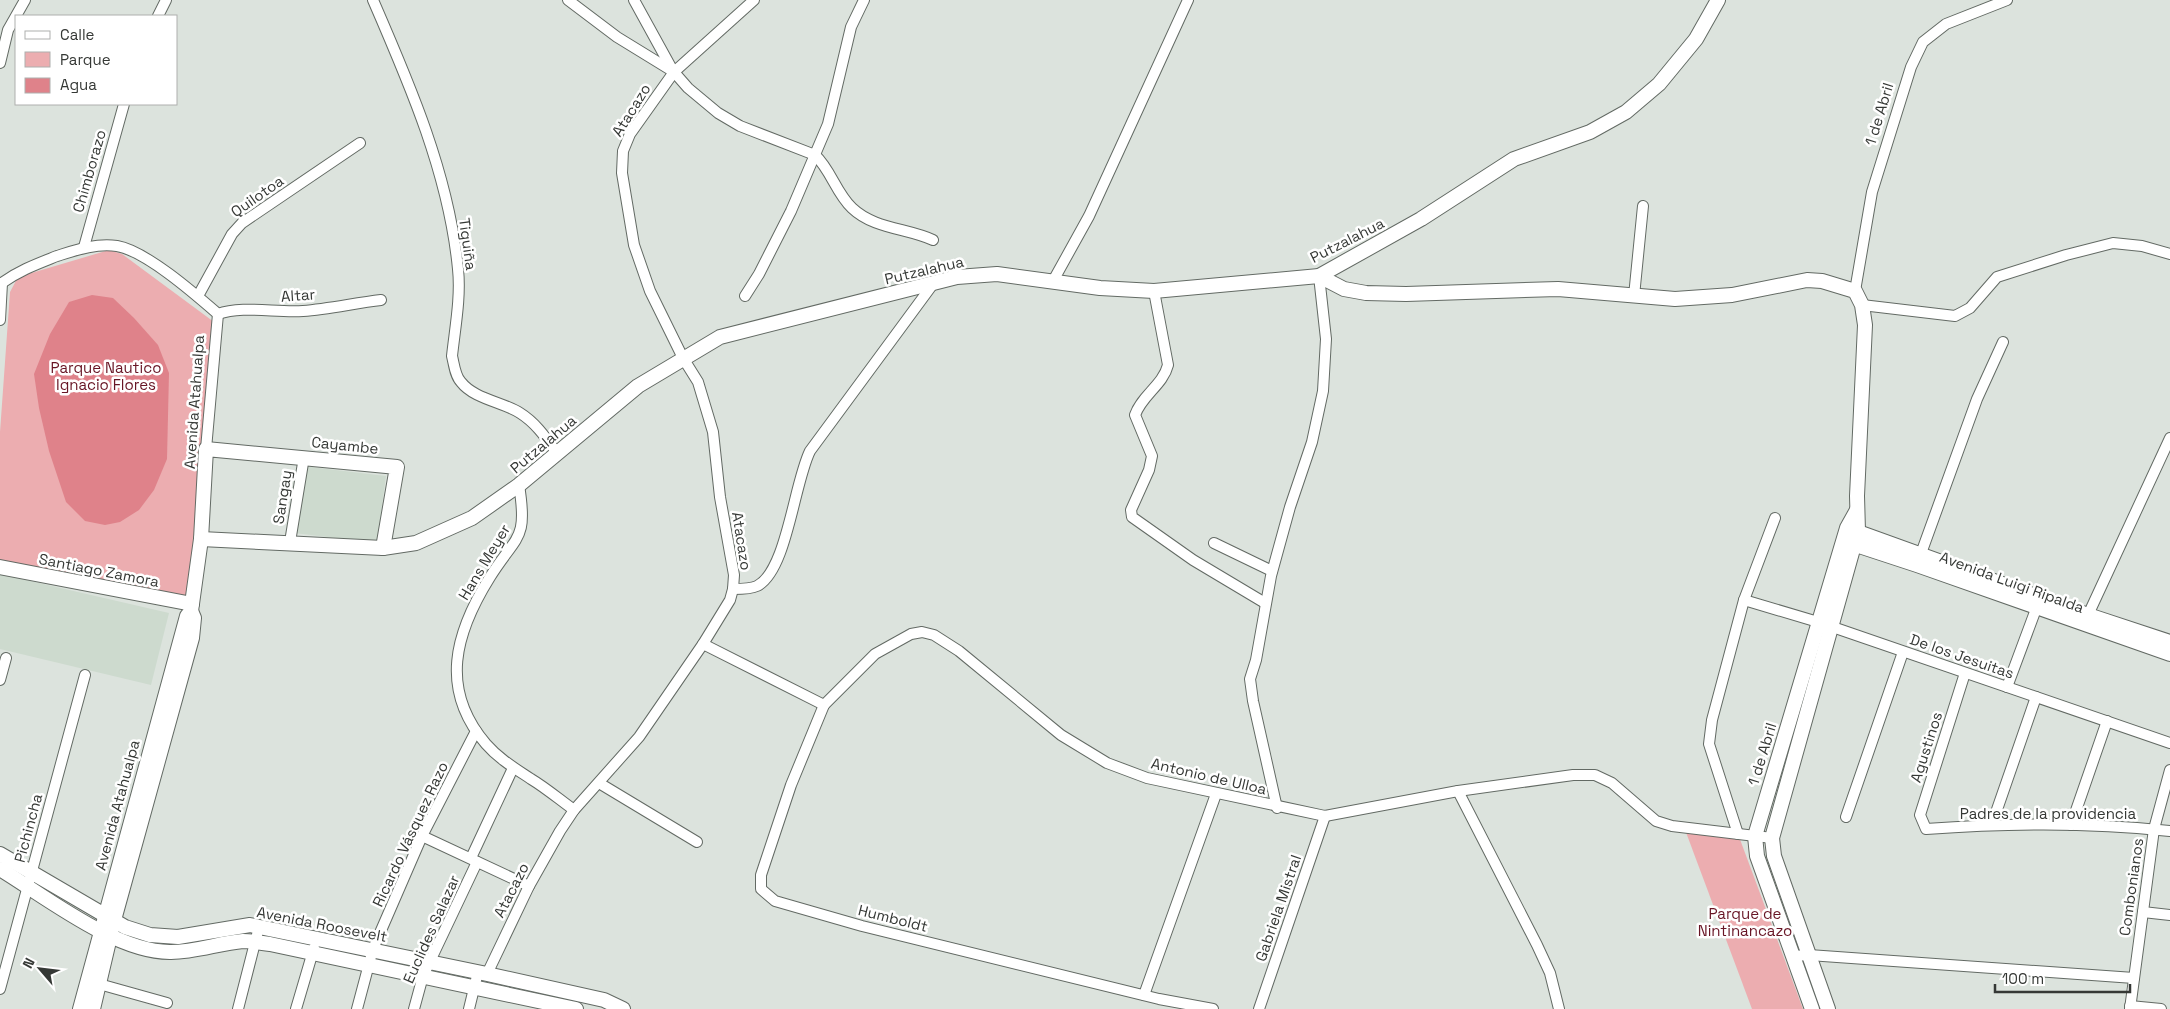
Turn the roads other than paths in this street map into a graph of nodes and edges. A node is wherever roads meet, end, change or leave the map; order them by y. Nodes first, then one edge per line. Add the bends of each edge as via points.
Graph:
1 (25, 0) edge
2 (166, 0) edge
3 (373, 0) edge
4 (568, 0) edge
5 (634, 0) edge
6 (754, 0) edge
7 (864, 0) edge
8 (1188, 0) edge
9 (1718, 0) edge
10 (2008, 0) edge
11 (16, 15) edge
12 (158, 15) edge
13 (15, 18) edge
14 (0, 63) edge
15 (674, 72) junction
16 (124, 105) edge
17 (360, 143) dead end
18 (815, 155) junction
19 (1642, 206) dead end
20 (933, 240) dead end
21 (84, 247) junction
22 (2170, 254) edge
23 (1319, 276) junction
24 (1052, 281) junction
25 (1, 282) edge
26 (933, 284) junction
27 (1154, 291) junction
28 (1855, 291) junction
29 (198, 296) junction
30 (745, 296) dead end
31 (1634, 296) junction
32 (380, 300) dead end
33 (1862, 305) junction
34 (218, 314) junction
35 (0, 320) edge
36 (2003, 342) dead end
37 (683, 358) junction
38 (2170, 438) edge
39 (206, 449) junction
40 (557, 453) junction
41 (304, 456) junction
42 (519, 485) junction
43 (1775, 518) dead end
44 (1851, 536) junction
45 (201, 539) junction
46 (290, 542) junction
47 (1214, 543) dead end
48 (383, 548) junction
49 (1919, 560) junction
50 (0, 567) edge
51 (1272, 571) junction
52 (733, 589) junction
53 (1744, 600) junction
54 (1264, 603) junction
55 (2038, 603) junction
56 (192, 607) junction
57 (2088, 615) junction
58 (1825, 625) junction
59 (2170, 642) edge
60 (703, 644) junction
61 (1903, 652) junction
62 (2170, 654) edge
63 (6, 658) dead end
64 (1965, 673) junction
65 (85, 675) dead end
66 (0, 680) edge
67 (2007, 687) junction
68 (2036, 697) junction
69 (824, 705) junction
70 (2107, 721) junction
71 (476, 731) junction
72 (2170, 743) edge
73 (513, 768) junction
74 (2170, 770) edge
75 (599, 783) junction
76 (1458, 791) junction
77 (1216, 794) junction
78 (1277, 808) junction
79 (574, 810) junction
80 (1325, 816) junction
81 (1846, 817) dead end
82 (1992, 824) junction
83 (2071, 825) junction
84 (1926, 829) joint
85 (2154, 829) junction
86 (2170, 831) edge
87 (1738, 834) junction
88 (422, 836) junction
89 (1756, 836) junction
90 (1772, 838) junction
91 (697, 842) dead end
92 (0, 854) edge
93 (474, 860) junction
94 (0, 869) edge
95 (29, 879) junction
96 (528, 886) junction
97 (2143, 912) junction
98 (2170, 915) edge
99 (109, 918) junction
100 (260, 927) junction
101 (105, 933) junction
102 (319, 939) junction
103 (255, 942) junction
104 (374, 949) junction
105 (311, 953) junction
106 (1809, 955) junction
107 (1793, 956) junction
108 (430, 962) junction
109 (369, 964) junction
110 (483, 973) junction
111 (423, 976) junction
112 (2134, 978) junction
113 (99, 984) junction
114 (475, 986) junction
115 (0, 989) edge
116 (1144, 995) junction
117 (167, 1002) dead end
118 (526, 1003) edge
119 (2130, 1007) edge
120 (80, 1009) edge
121 (93, 1009) edge
122 (238, 1009) edge
123 (296, 1009) edge
124 (357, 1009) edge
125 (414, 1009) edge
126 (469, 1009) edge
127 (576, 1009) edge
128 (623, 1009) edge
129 (1213, 1009) edge
130 (1259, 1009) edge
131 (1559, 1009) edge
132 (1812, 1009) edge
133 (1828, 1009) edge
134 (2161, 1009) edge

1 - 11 street
2 - 12 street
3 - 40 street, Tiguiña via 408,82 438,171 453,230 458,271 452,356 455,370 461,382 476,393 528,418
4 - 15 street via 617,37
5 - 15 street
6 - 15 street, Atacazo
7 - 18 street via 851,27 828,124
8 - 24 street via 1089,216
9 - 23 street, Putzalahua via 1690,46 1658,84 1626,112 1590,132 1514,159 1421,219
10 - 28 street, 1 de Abril via 1946,24 1923,42 1910,67 1872,192
13 - 14 street via 8,30
15 - 18 street via 718,113 740,126
15 - 37 street, Atacazo via 630,134 623,152 622,172 634,246 650,291
16 - 21 street, Chimborazo
17 - 29 street, Quilotoa via 242,222
18 - 20 street via 853,209 872,221
18 - 30 street via 778,238
19 - 31 street
21 - 25 street via 19,270
21 - 29 street via 116,246 132,251
22 - 33 street via 2142,246 2113,243 2066,255 1997,277 1970,308 1955,316
23 - 27 street, Putzalahua
23 - 31 street via 1344,289 1366,293 1416,294 1526,288
23 - 51 street via 1326,339 1323,391 1312,442
24 - 26 street, Putzalahua via 997,274 957,276
24 - 27 street, Putzalahua
25 - 35 street
26 - 37 street, Putzalahua via 720,337
26 - 52 street via 810,451 771,572 756,586
27 - 54 street via 1168,365 1165,376 1135,415 1152,456 1131,510 1132,517 1193,560
28 - 31 street via 1807,280 1704,298
28 - 33 street
29 - 34 street
32 - 34 street, Altar via 304,311 239,310
33 - 44 street, 1 de Abril via 1865,325 1858,509
34 - 39 street, Avenida Atahualpa
36 - 49 street via 1977,399
37 - 40 street, Putzalahua via 638,386
37 - 52 street, Atacazo via 698,382 713,432 720,497 734,575
38 - 57 street
39 - 41 street, Cayambe
39 - 45 street, Avenida Atahualpa
40 - 42 street, Putzalahua
41 - 46 street, Sangay
41 - 48 street, Cayambe via 397,467
42 - 48 street, Putzalahua via 472,518 416,543
42 - 71 street, Hans Meyer via 523,528 490,577 459,641 457,675 460,701
43 - 53 street
44 - 49 street, Avenida Luigi Ripalda
44 - 58 street, 1 de Abril
45 - 46 street, Putzalahua
45 - 56 street, Avenida Atahualpa
46 - 48 street, Putzalahua
47 - 51 street
49 - 55 street, Avenida Luigi Ripalda
50 - 56 street, Santiago Zamora
51 - 54 street
52 - 60 street, Atacazo via 730,600
53 - 58 street, De los Jesuitas
53 - 87 street via 1712,720 1709,744
54 - 78 street via 1250,680
55 - 57 street, Avenida Luigi Ripalda
55 - 62 street, Avenida Luigi Ripalda
55 - 67 street
56 - 99 street, Avenida Atahualpa via 167,685
57 - 59 street, Avenida Luigi Ripalda
58 - 61 street, De los Jesuitas
58 - 89 street, 1 de Abril
58 - 90 street, 1 de Abril
60 - 69 street
60 - 75 street, Atacazo via 639,737
61 - 64 street, De los Jesuitas
61 - 81 street
63 - 66 street
64 - 67 street, De los Jesuitas
64 - 84 street, Agustinos via 1920,815
65 - 95 street, Pichincha
67 - 68 street, De los Jesuitas
68 - 70 street, De los Jesuitas
68 - 82 street
69 - 77 street, Antonio de Ulloa via 875,654 911,634 922,632 934,635 959,651 1061,735 1107,763 1147,778
69 - 116 street, Humboldt via 791,785 761,875 761,889 775,901 862,926
70 - 72 street, De los Jesuitas
70 - 83 street
71 - 73 street, Hans Meyer
71 - 88 street, Ricardo Vásquez Razo
73 - 79 street, Hans Meyer
73 - 93 street, Euclides Salazar
74 - 85 street, Combonianos
75 - 79 street, Atacazo
75 - 91 street
76 - 80 street, Antonio de Ulloa
76 - 87 street, Antonio de Ulloa via 1594,775 1612,783 1656,820 1672,826
76 - 131 street via 1550,973
77 - 78 street, Antonio de Ulloa
77 - 116 street
78 - 80 street, Antonio de Ulloa
79 - 96 street, Atacazo
80 - 130 street, Gabriela Mistral
82 - 83 street, Padres de la providencia
82 - 84 street, Padres de la providencia
83 - 85 street, Padres de la providencia
85 - 86 street, Padres de la providencia
85 - 97 street, Combonianos
87 - 89 street, Antonio de Ulloa
88 - 93 street
88 - 104 street, Ricardo Vásquez Razo
89 - 90 street, Antonio de Ulloa
89 - 107 street, 1 de Abril via 1757,856
90 - 106 street, 1 de Abril via 1774,856
92 - 95 street, Avenida Roosevelt
93 - 96 street
93 - 108 street, Euclides Salazar
94 - 95 street, Avenida Roosevelt
95 - 99 street, Avenida Roosevelt
95 - 101 street, Avenida Roosevelt
95 - 115 street, Pichincha
96 - 110 street, Atacazo
97 - 98 street
97 - 112 street, Combonianos
99 - 100 street, Avenida Roosevelt via 150,935 178,937 250,925
99 - 101 street, Avenida Atahualpa
100 - 102 street, Avenida Roosevelt
100 - 103 street
101 - 103 street, Avenida Roosevelt via 139,948 169,952
101 - 113 street, Avenida Atahualpa
101 - 120 street, Avenida Atahualpa
102 - 104 street, Avenida Roosevelt
102 - 105 street
103 - 105 street, Avenida Roosevelt
103 - 122 street
104 - 108 street, Avenida Roosevelt
104 - 109 street, Ricardo Vásquez Razo
105 - 109 street, Avenida Roosevelt
105 - 123 street
106 - 107 street
106 - 112 street
106 - 133 street, 1 de Abril
107 - 132 street, 1 de Abril
108 - 110 street, Avenida Roosevelt
108 - 111 street, Euclides Salazar
109 - 111 street, Avenida Roosevelt
109 - 124 street, Ricardo Vásquez Razo
110 - 114 street, Atacazo
110 - 128 street, Avenida Roosevelt via 604,1000
111 - 114 street, Avenida Roosevelt
111 - 125 street, Euclides Salazar
112 - 119 street, Combonianos
113 - 117 street
113 - 121 street, Avenida Atahualpa
114 - 118 street, Avenida Roosevelt
114 - 126 street, Atacazo
116 - 129 street, Humboldt
118 - 127 street, Avenida Roosevelt
119 - 134 street

